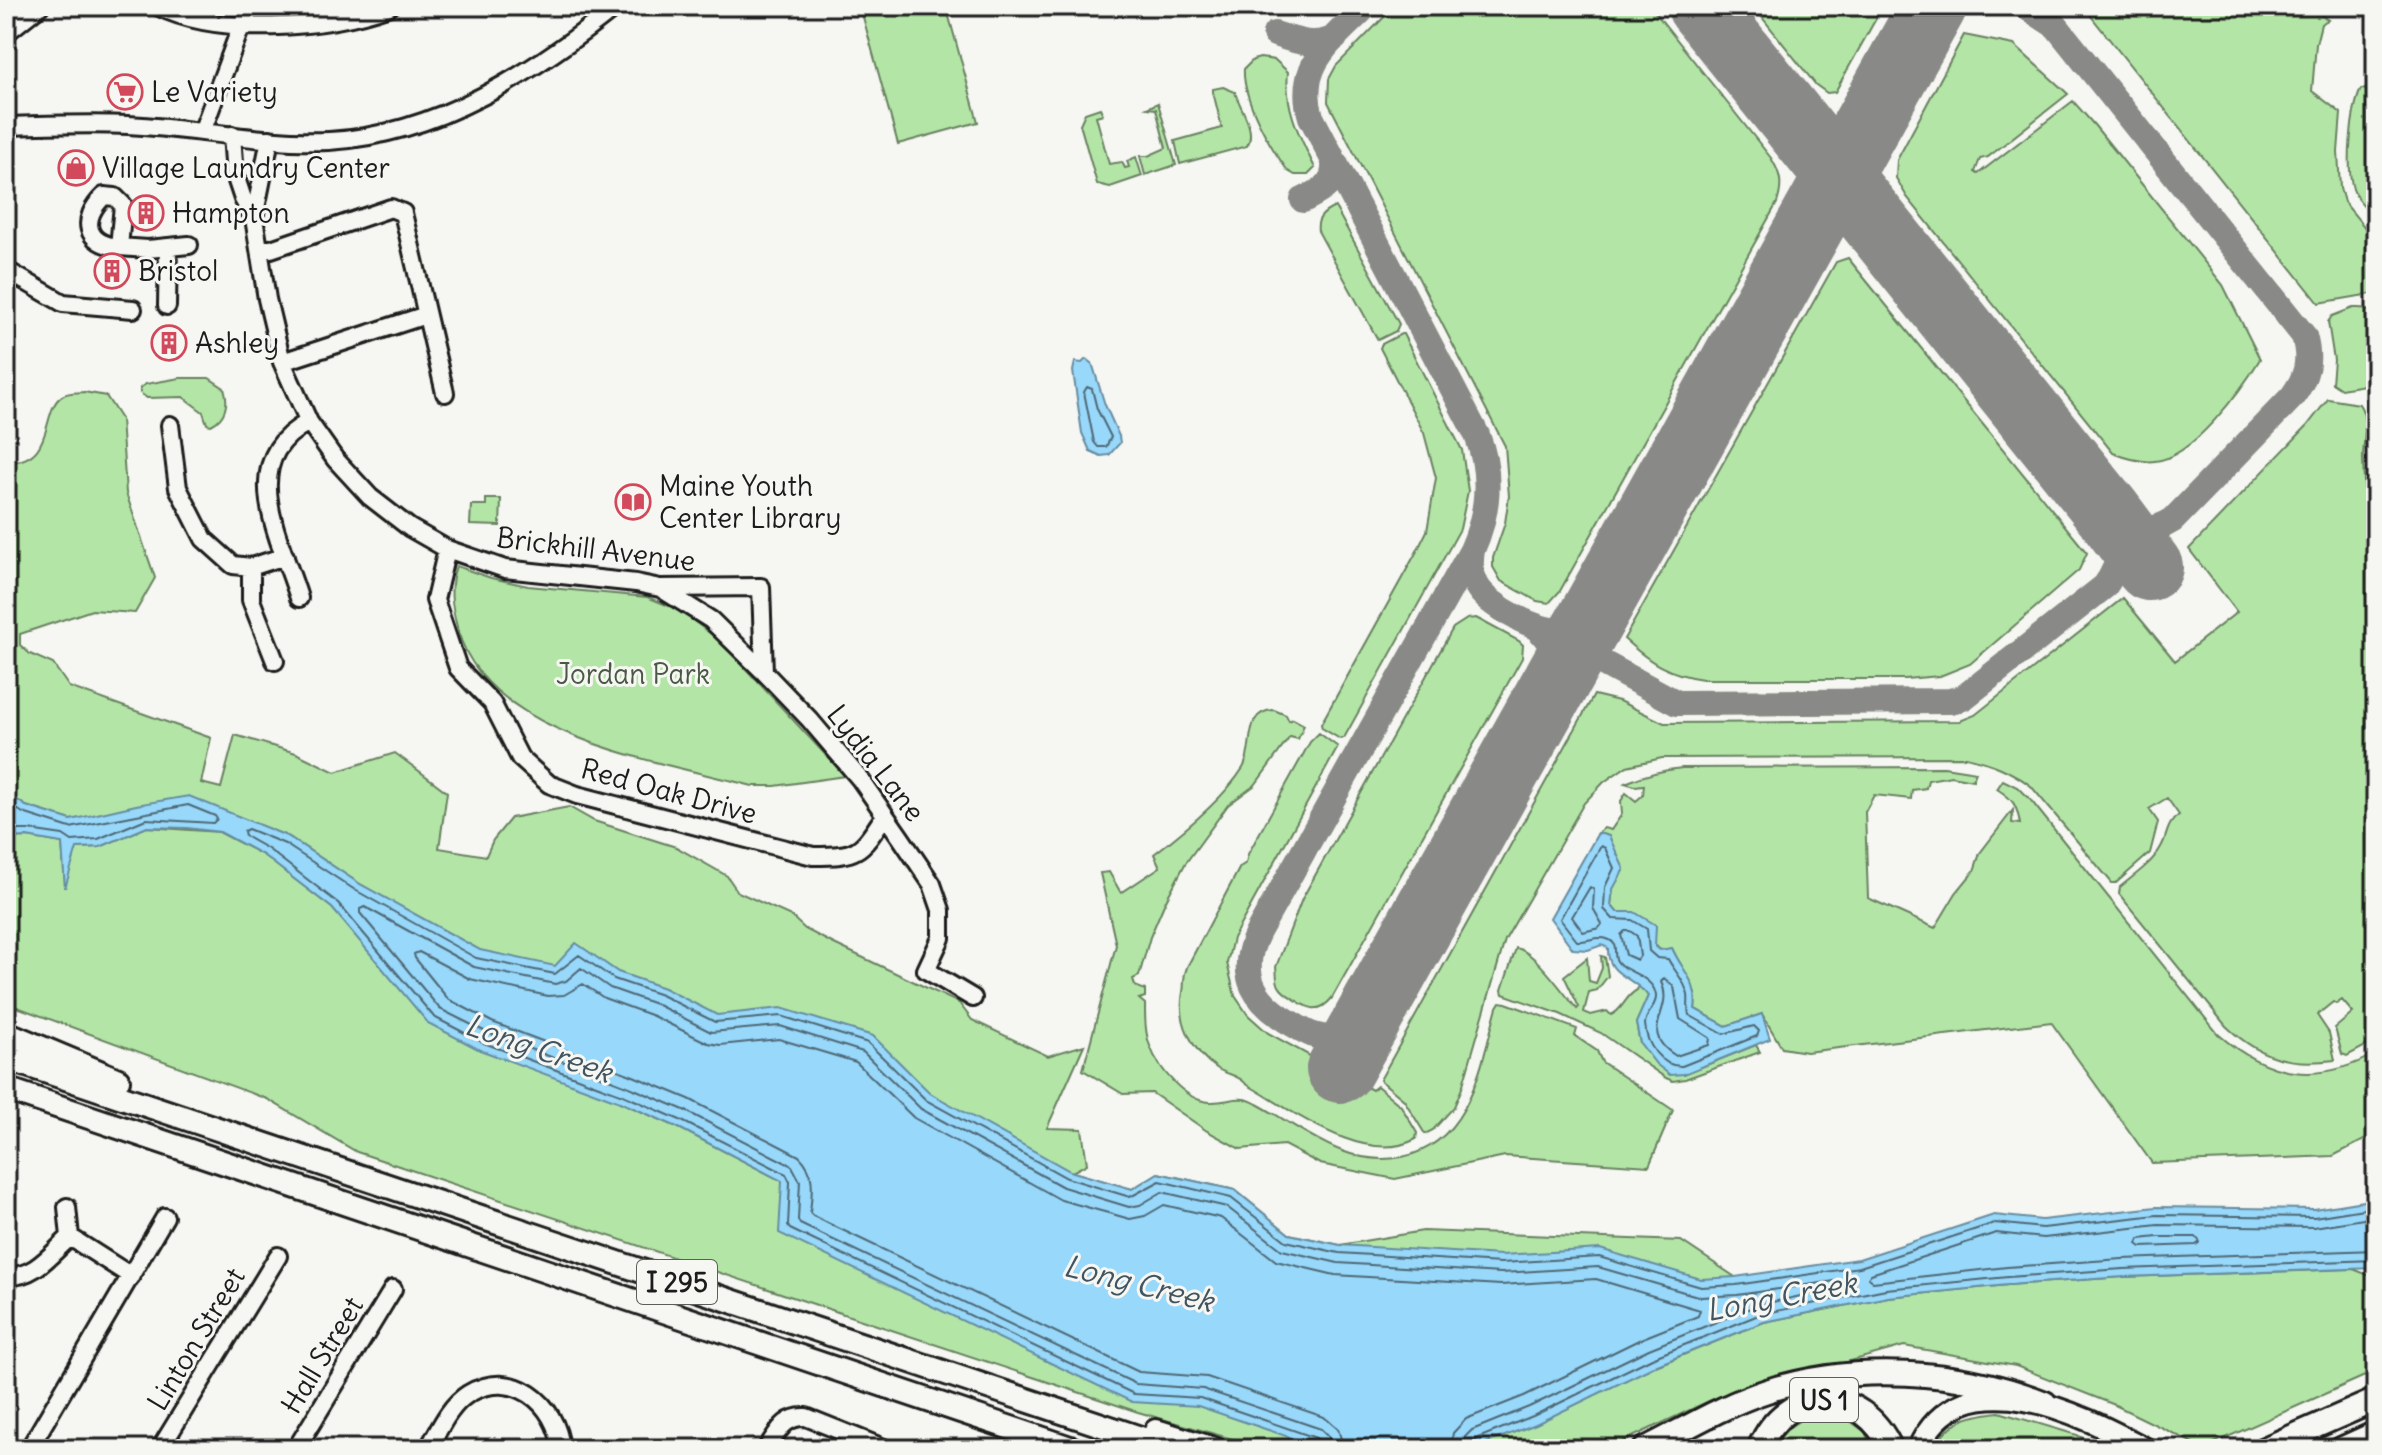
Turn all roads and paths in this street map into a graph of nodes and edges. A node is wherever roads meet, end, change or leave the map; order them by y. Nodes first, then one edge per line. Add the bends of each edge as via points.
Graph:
1 (40, 6) edge
2 (157, 6) edge
3 (252, 6) edge
4 (617, 6) edge
5 (386, 7) edge
6 (242, 24) junction
7 (6, 33) edge
8 (6, 126) edge
9 (202, 132) junction
10 (232, 135) junction
11 (270, 139) junction
12 (254, 218) junction
13 (189, 245) dead end
14 (119, 247) dead end
15 (168, 247) junction
16 (260, 249) junction
17 (6, 270) edge
18 (167, 306) dead end
19 (133, 309) dead end
20 (426, 315) junction
21 (282, 362) junction
22 (445, 393) dead end
23 (309, 422) junction
24 (170, 425) dead end
25 (447, 549) junction
26 (285, 556) junction
27 (251, 567) junction
28 (660, 588) junction
29 (299, 598) dead end
30 (275, 661) dead end
31 (764, 672) junction
32 (885, 815) junction
33 (973, 998) dead end
34 (6, 1033) edge
35 (6, 1058) edge
36 (6, 1089) edge
37 (6, 1104) edge
38 (171, 1111) junction
39 (67, 1207) dead end
40 (358, 1208) junction
41 (165, 1217) dead end
42 (70, 1237) junction
43 (278, 1256) dead end
44 (6, 1276) edge
45 (131, 1276) junction
46 (393, 1289) dead end
47 (2376, 1400) edge
48 (2045, 1403) junction
49 (1069, 1413) junction
50 (998, 1424) junction
51 (2376, 1433) edge
52 (2137, 1445) edge
53 (29, 1449) edge
54 (160, 1449) edge
55 (296, 1449) edge
56 (428, 1449) edge
57 (561, 1449) edge
58 (766, 1449) edge
59 (886, 1449) edge
60 (1063, 1449) edge
61 (1073, 1449) edge
62 (1173, 1449) edge
63 (1214, 1449) edge
64 (1645, 1449) edge
65 (1759, 1449) edge
66 (1891, 1449) edge
67 (1918, 1449) edge
68 (2264, 1449) edge
69 (2341, 1449) edge

1 - 7 street
2 - 6 street via 197,20
3 - 6 street
4 - 11 street via 520,76 426,122 343,139
5 - 6 street via 330,21
6 - 9 street
8 - 9 street via 128,125
9 - 10 street
10 - 11 street
10 - 12 street, Brickhill Avenue via 235,175
11 - 12 street, Brickhill Avenue
12 - 16 street, Brickhill Avenue
13 - 15 street
14 - 15 street
15 - 18 street
16 - 20 street via 391,208 403,213
16 - 21 street, Brickhill Avenue
17 - 19 street via 63,303
20 - 21 street
20 - 22 street
21 - 23 street, Brickhill Avenue
23 - 25 street, Brickhill Avenue via 370,497
23 - 26 street via 279,443 267,479 267,503
24 - 27 street via 178,488 196,526 233,565
25 - 28 street, Brickhill Avenue via 505,569
25 - 32 street, Red Oak Drive via 435,600 458,668 492,703 520,758 549,784 813,856 852,854
26 - 27 street
26 - 29 street
27 - 30 street via 251,600
28 - 31 street, Lydia Lane via 711,620
28 - 31 street, Brickhill Avenue via 761,587
31 - 32 street, Lydia Lane via 860,779
32 - 33 street, Lydia Lane via 932,884 941,910 941,938 926,970
34 - 38 highway via 122,1082
35 - 38 highway, I 295
36 - 40 highway, I 295
37 - 40 highway
38 - 49 highway, I 295
39 - 42 street
40 - 50 highway, I 295
41 - 45 street
42 - 44 street via 29,1273
42 - 45 street
43 - 54 street, Linton Street
45 - 53 street
46 - 55 street, Hall Street
47 - 68 highway
48 - 52 main road
48 - 64 highway via 2013,1391 1938,1377 1835,1377 1746,1398
48 - 67 main road via 1998,1398 1962,1405 1935,1423
49 - 62 highway, I 295
49 - 63 highway via 1096,1415
50 - 60 highway
50 - 61 highway, I 295
51 - 69 highway
56 - 57 street via 459,1400 491,1386 520,1389 543,1404 558,1428
58 - 59 street via 785,1421 796,1417
65 - 66 highway, US 1 via 1778,1418 1793,1407 1820,1400 1863,1412

